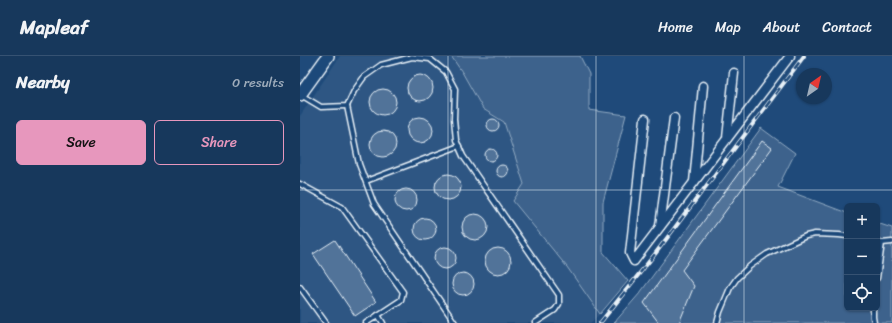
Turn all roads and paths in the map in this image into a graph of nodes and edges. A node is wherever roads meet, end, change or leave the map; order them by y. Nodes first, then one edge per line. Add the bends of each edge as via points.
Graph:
1 (328, 56) edge
2 (790, 56) edge
3 (734, 73) dead end
4 (703, 86) dead end
5 (300, 95) edge
6 (347, 106) junction
7 (674, 118) dead end
8 (645, 119) dead end
9 (727, 139) junction
10 (459, 146) junction
11 (366, 181) junction
12 (694, 182) junction
13 (300, 184) edge
14 (660, 226) junction
15 (844, 236) edge
16 (892, 242) edge
17 (882, 243) joint
18 (877, 275) edge
19 (300, 287) edge
20 (873, 311) edge
21 (378, 315) junction
22 (326, 323) edge
23 (366, 323) edge
24 (383, 323) edge
25 (455, 323) edge
26 (535, 323) edge
27 (717, 323) edge
28 (874, 323) edge

1 - 5 street
2 - 9 street
3 - 9 street
4 - 12 street
5 - 6 lane via 321,107
6 - 10 lane via 364,77 381,65 412,57 430,59 446,72 455,89 454,119
6 - 11 lane via 359,164
7 - 14 street
8 - 14 street via 630,253 634,261
9 - 12 street
10 - 11 lane
10 - 26 lane via 463,156 559,295 559,304 555,310
11 - 25 lane via 374,204
12 - 14 street
13 - 21 lane via 342,207 403,292 401,300
15 - 27 lane via 814,234 767,254 737,278 730,288
16 - 17 lane
17 - 18 lane
19 - 22 lane
20 - 28 lane
21 - 23 lane
21 - 24 lane

